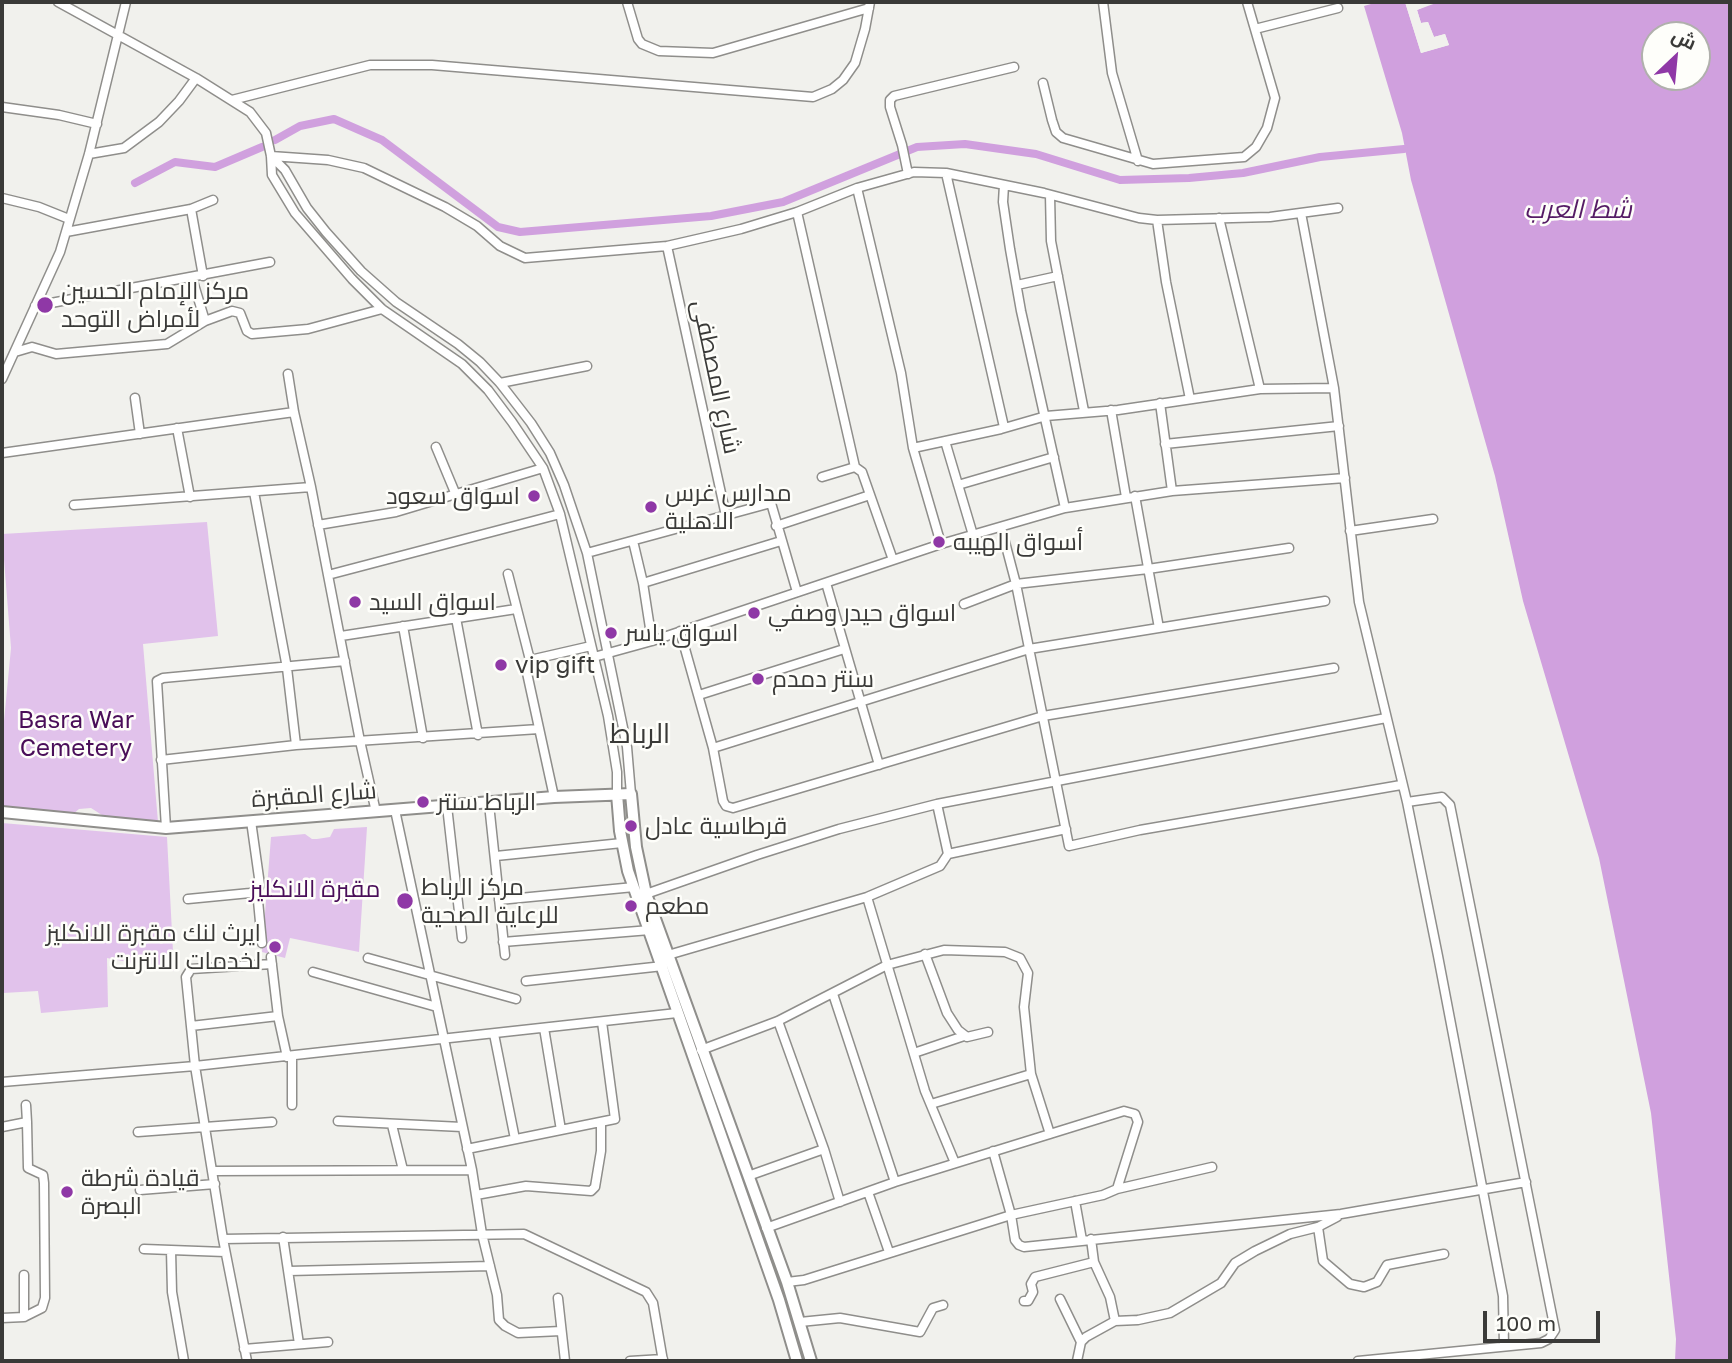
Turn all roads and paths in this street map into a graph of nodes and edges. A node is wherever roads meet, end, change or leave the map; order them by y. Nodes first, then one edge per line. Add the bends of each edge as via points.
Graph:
1 (58, 2) edge
2 (126, 2) edge
3 (627, 2) edge
4 (1103, 2) edge
5 (1247, 2) edge
6 (869, 5) edge
7 (1338, 8) dead end
8 (1255, 29) junction
9 (119, 35) junction
10 (1014, 67) dead end
11 (196, 78) junction
12 (1043, 83) dead end
13 (232, 100) junction
14 (2, 107) edge
15 (97, 124) junction
16 (89, 154) junction
17 (271, 156) junction
18 (1138, 161) junction
19 (908, 171) junction
20 (946, 173) junction
21 (1003, 185) junction
22 (857, 188) junction
23 (1050, 195) junction
24 (213, 200) dead end
25 (3, 202) edge
26 (1338, 208) dead end
27 (191, 209) junction
28 (797, 212) junction
29 (1301, 213) junction
30 (69, 219) junction
31 (1219, 219) junction
32 (1157, 220) junction
33 (66, 232) junction
34 (667, 246) junction
35 (270, 262) dead end
36 (361, 271) junction
37 (203, 276) junction
38 (1058, 276) junction
39 (192, 278) junction
40 (352, 279) junction
41 (1017, 285) junction
42 (35, 306) junction
43 (382, 309) junction
44 (205, 321) junction
45 (15, 352) junction
46 (587, 366) dead end
47 (288, 374) dead end
48 (2, 379) edge
49 (500, 383) junction
50 (1334, 388) junction
51 (1260, 389) junction
52 (135, 398) dead end
53 (1190, 399) junction
54 (1160, 402) junction
55 (1111, 410) junction
56 (1084, 411) junction
57 (294, 412) junction
58 (1046, 416) junction
59 (533, 426) junction
60 (1339, 426) junction
61 (1004, 427) junction
62 (177, 428) junction
63 (140, 433) junction
64 (520, 433) junction
65 (945, 441) junction
66 (1165, 444) junction
67 (436, 447) dead end
68 (914, 448) junction
69 (2, 453) edge
70 (1054, 457) junction
71 (855, 467) junction
72 (543, 468) junction
73 (822, 477) dead end
74 (1345, 478) junction
75 (958, 485) junction
76 (311, 487) junction
77 (1172, 491) junction
78 (254, 492) junction
79 (456, 495) junction
80 (870, 495) junction
81 (1130, 496) junction
82 (190, 497) junction
83 (74, 505) dead end
84 (1065, 508) junction
85 (560, 514) junction
86 (726, 516) junction
87 (1433, 519) dead end
88 (318, 525) junction
89 (776, 526) junction
90 (1001, 527) junction
91 (1350, 531) junction
92 (973, 534) junction
93 (632, 541) junction
94 (781, 541) junction
95 (941, 544) junction
96 (1289, 548) dead end
97 (587, 553) junction
98 (893, 560) junction
99 (1148, 569) junction
100 (508, 574) dead end
101 (328, 575) junction
102 (643, 583) junction
103 (826, 583) junction
104 (1016, 584) junction
105 (797, 592) junction
106 (1325, 601) dead end
107 (964, 604) dead end
108 (516, 609) junction
109 (456, 618) junction
110 (403, 626) junction
111 (1159, 628) junction
112 (680, 631) junction
113 (341, 636) junction
114 (652, 641) junction
115 (591, 646) junction
116 (844, 649) junction
117 (1029, 649) junction
118 (608, 654) junction
119 (594, 657) junction
120 (530, 660) junction
121 (345, 662) junction
122 (287, 668) junction
123 (1334, 668) dead end
124 (699, 695) junction
125 (859, 701) junction
126 (1043, 716) junction
127 (1386, 718) junction
128 (539, 729) junction
129 (478, 734) junction
130 (423, 738) junction
131 (360, 741) junction
132 (296, 745) junction
133 (713, 748) junction
134 (161, 760) junction
135 (879, 765) junction
136 (1056, 780) junction
137 (1401, 785) junction
138 (617, 794) junction
139 (631, 794) junction
140 (554, 797) junction
141 (1407, 802) junction
142 (489, 804) junction
143 (937, 804) junction
144 (447, 806) junction
145 (395, 810) junction
146 (376, 811) junction
147 (2, 812) edge
148 (251, 821) junction
149 (166, 828) junction
150 (1066, 829) junction
151 (622, 843) junction
152 (948, 854) junction
153 (496, 856) junction
154 (634, 887) junction
155 (257, 890) junction
156 (646, 894) junction
157 (867, 897) junction
158 (188, 900) dead end
159 (499, 900) junction
160 (650, 930) junction
161 (462, 938) dead end
162 (503, 942) junction
163 (262, 943) dead end
164 (925, 954) junction
165 (505, 955) dead end
166 (668, 955) junction
167 (368, 958) dead end
168 (887, 965) junction
169 (663, 966) junction
170 (313, 972) dead end
171 (431, 976) junction
172 (526, 981) dead end
173 (833, 994) junction
174 (516, 999) dead end
175 (438, 1007) junction
176 (677, 1013) junction
177 (278, 1016) junction
178 (602, 1021) junction
179 (778, 1021) junction
180 (191, 1026) junction
181 (544, 1028) junction
182 (988, 1032) dead end
183 (494, 1034) junction
184 (964, 1037) junction
185 (444, 1040) junction
186 (701, 1049) junction
187 (914, 1053) junction
188 (289, 1056) junction
189 (195, 1066) junction
190 (1031, 1074) junction
191 (2, 1082) edge
192 (930, 1104) junction
193 (26, 1105) dead end
194 (292, 1105) dead end
195 (720, 1117) junction
196 (338, 1121) dead end
197 (27, 1122) junction
198 (272, 1122) dead end
199 (601, 1123) junction
200 (392, 1125) junction
201 (2, 1127) edge
202 (462, 1127) junction
203 (206, 1128) junction
204 (561, 1130) junction
205 (138, 1132) dead end
206 (1050, 1134) junction
207 (515, 1139) junction
208 (467, 1149) junction
209 (824, 1149) junction
210 (993, 1151) junction
211 (955, 1163) junction
212 (1212, 1167) dead end
213 (403, 1170) junction
214 (471, 1170) junction
215 (213, 1171) junction
216 (748, 1176) junction
217 (895, 1182) junction
218 (1526, 1182) junction
219 (215, 1184) junction
220 (1117, 1189) junction
221 (1483, 1189) junction
222 (140, 1190) dead end
223 (868, 1192) junction
224 (476, 1195) junction
225 (1075, 1201) junction
226 (841, 1202) junction
227 (1341, 1214) junction
228 (1011, 1215) junction
229 (1318, 1227) junction
230 (766, 1228) junction
231 (482, 1234) junction
232 (283, 1237) junction
233 (223, 1239) junction
234 (1087, 1239) junction
235 (144, 1249) dead end
236 (171, 1250) junction
237 (225, 1252) junction
238 (889, 1252) junction
239 (1444, 1254) dead end
240 (1094, 1262) junction
241 (491, 1266) junction
242 (289, 1271) junction
243 (24, 1275) dead end
244 (787, 1282) junction
245 (558, 1298) dead end
246 (1060, 1299) dead end
247 (1024, 1301) dead end
248 (943, 1305) dead end
249 (24, 1317) junction
250 (2, 1318) edge
251 (1115, 1321) junction
252 (800, 1322) junction
253 (561, 1331) junction
254 (328, 1342) dead end
255 (1081, 1342) junction
256 (299, 1345) junction
257 (1504, 1346) junction
258 (244, 1349) junction
259 (663, 1360) edge
260 (184, 1361) edge
261 (247, 1361) edge
262 (565, 1361) edge
263 (630, 1361) edge
264 (796, 1361) edge
265 (811, 1361) edge
266 (1077, 1361) edge
267 (1359, 1361) edge

1 - 9 street
2 - 9 street
3 - 6 street via 642,44 659,51 713,53
4 - 18 street via 1112,73
5 - 8 street
6 - 13 street via 855,63 832,89 813,97 370,65
7 - 8 street
8 - 18 street via 1275,97 1272,115 1256,147 1244,158
9 - 11 street
9 - 15 street
10 - 19 street via 894,96 890,107
11 - 13 street
11 - 16 street via 159,122 124,148
12 - 18 street via 1056,132 1063,138
13 - 17 street via 250,112 266,133
14 - 15 street
15 - 16 street
16 - 30 street
17 - 34 street via 364,168 444,207 525,258
17 - 36 street via 326,232
17 - 40 street via 272,176 295,213
19 - 20 street
19 - 22 street
20 - 21 street
20 - 61 street
21 - 23 street
21 - 41 street
22 - 28 street
22 - 68 street via 893,334
23 - 32 street
23 - 38 street via 1051,241
24 - 27 street
25 - 30 street via 39,207
26 - 29 street
27 - 33 street
27 - 37 street
28 - 34 street
28 - 71 street
29 - 31 street
29 - 50 street
30 - 33 street
31 - 32 street
31 - 51 street
32 - 53 street
33 - 42 street
34 - 86 street, شارع المصطفى
35 - 37 street
36 - 40 street
36 - 49 street via 414,316 458,344
37 - 39 street
38 - 41 street
38 - 56 street
39 - 42 street
39 - 44 street
40 - 43 street
41 - 58 street
42 - 45 street
43 - 44 street via 308,329 252,334 235,311
43 - 64 street via 462,364
44 - 45 street via 167,344 56,354 32,347
45 - 48 street
46 - 49 street
47 - 57 street
49 - 59 street
50 - 51 street
50 - 60 street
51 - 53 street
52 - 63 street
53 - 54 street
54 - 55 street
54 - 66 street
55 - 56 street
55 - 81 street
56 - 58 street
57 - 62 street
57 - 76 street
58 - 61 street
58 - 70 street
59 - 64 street
59 - 97 street via 564,485
60 - 66 street
60 - 74 street
61 - 65 street
62 - 63 street
62 - 82 street
63 - 69 street
64 - 72 street
65 - 68 street
65 - 75 street
66 - 77 street
67 - 79 street
68 - 95 street
70 - 75 street
70 - 84 street
71 - 73 street
71 - 80 street via 862,472
72 - 79 street
72 - 85 street
74 - 77 street
74 - 91 street
75 - 92 street
76 - 78 street
76 - 88 street
77 - 81 street
78 - 82 street
78 - 122 street
79 - 88 street via 396,512
80 - 89 street
80 - 98 street
81 - 84 street
81 - 99 street
82 - 83 street
84 - 90 street
85 - 101 street
85 - 115 street
86 - 89 street via 771,503
86 - 93 street
87 - 91 street
88 - 101 street
89 - 94 street
90 - 92 street
90 - 104 street
91 - 127 street via 1359,602
92 - 95 street
93 - 97 street
93 - 102 street
94 - 102 street
94 - 105 street
95 - 98 street
96 - 99 street
97 - 118 street
98 - 103 street
99 - 104 street
99 - 111 street
100 - 108 street
101 - 113 street
102 - 114 street
103 - 105 street
103 - 116 street
104 - 107 street
104 - 117 street
105 - 112 street
106 - 111 street
108 - 109 street
108 - 120 street
109 - 110 street
109 - 129 street
110 - 113 street
110 - 130 street
111 - 117 street
112 - 114 street
112 - 124 street
113 - 121 street
114 - 118 street
115 - 119 street
115 - 120 street
116 - 124 street
116 - 125 street
117 - 125 street
117 - 126 street
118 - 119 street
118 - 139 street via 627,747
119 - 138 street via 614,745
120 - 128 street via 527,673
121 - 122 street
121 - 131 street
122 - 132 street
122 - 134 street via 157,681
123 - 126 street
124 - 133 street
125 - 133 street
125 - 135 street
126 - 135 street
126 - 136 street
127 - 136 street
127 - 137 street
128 - 129 street
128 - 140 street
129 - 130 street
130 - 131 street
131 - 132 street
131 - 146 street
132 - 134 street
133 - 135 street via 723,801 730,808
134 - 149 street
136 - 143 street
136 - 150 street
137 - 141 street
137 - 150 street via 1069,846
138 - 139 main road, شارع المقبرة
138 - 140 main road, شارع المقبرة
138 - 151 main road
139 - 156 main road
140 - 142 main road, شارع المقبرة
141 - 218 street via 1442,797 1450,805
141 - 221 street
142 - 144 main road, شارع المقبرة
142 - 153 street
143 - 152 street
143 - 156 street via 815,837
144 - 145 main road, شارع المقبرة
144 - 161 street
145 - 146 main road, شارع المقبرة
145 - 171 street
146 - 148 main road, شارع المقبرة
147 - 149 main road, شارع المقبرة
148 - 149 main road, شارع المقبرة
148 - 155 street via 260,884
150 - 152 street
151 - 153 street
151 - 154 main road
152 - 157 street via 934,869
153 - 159 street
154 - 159 street
154 - 160 main road
155 - 158 street
155 - 163 street
156 - 166 main road
157 - 166 street
157 - 168 street
159 - 162 street
160 - 162 street
160 - 169 main road
162 - 165 street
164 - 168 street
164 - 184 street via 947,1013
164 - 190 street via 976,949 1005,951 1020,958 1028,973 1024,1007
166 - 186 main road
167 - 171 street
168 - 173 street
168 - 187 street
169 - 172 street
169 - 176 main road
170 - 175 street
171 - 174 street
171 - 175 street
173 - 179 street
173 - 217 street
175 - 185 street
176 - 178 street
176 - 195 main road
177 - 180 street
177 - 180 street via 271,960 191,969 186,976
177 - 188 street
178 - 181 street
178 - 199 street via 616,1114 615,1119
179 - 186 street
179 - 209 street
180 - 189 street
181 - 183 street
181 - 204 street
182 - 184 street
183 - 185 street
183 - 207 street
184 - 187 street
185 - 188 street
185 - 202 street
186 - 195 main road
187 - 192 street
188 - 189 street
188 - 194 street
189 - 191 street
189 - 203 street
190 - 192 street
190 - 206 street
192 - 211 street
193 - 197 street
195 - 216 main road
195 - 264 main road
196 - 200 street
197 - 201 street
197 - 249 street via 28,1168 43,1175 44,1182 45,1298 42,1308
198 - 203 street
199 - 204 street
199 - 224 street via 601,1151 591,1191 526,1186
200 - 202 street
200 - 213 street
202 - 208 street
203 - 205 street
203 - 215 street
204 - 207 street
206 - 210 street
206 - 220 street via 1124,1111 1135,1114 1135,1138
207 - 208 street
208 - 214 street
209 - 216 street
209 - 226 street
210 - 211 street
210 - 228 street
211 - 217 street
212 - 220 street
213 - 214 street
213 - 215 street
214 - 224 street
215 - 219 street
216 - 230 main road
217 - 223 street
218 - 221 street
218 - 257 street via 1555,1330 1541,1343
219 - 222 street
219 - 233 street
220 - 225 street
221 - 227 street
221 - 257 street via 1503,1296
223 - 226 street
223 - 238 street
224 - 231 street
225 - 228 street
225 - 234 street
226 - 230 street
227 - 229 street
227 - 234 street
228 - 234 street via 1015,1240 1024,1247
228 - 238 street
229 - 239 street via 1323,1261 1350,1284 1364,1287 1377,1282 1387,1265
229 - 251 street via 1255,1251 1235,1263 1221,1283 1170,1312
230 - 244 main road
231 - 232 street
231 - 241 street
231 - 259 street via 524,1234 646,1292 653,1303
232 - 233 street
232 - 242 street
233 - 237 street
234 - 240 street
235 - 236 street
236 - 237 street
236 - 260 street via 172,1292
237 - 258 street
238 - 244 street
240 - 247 street via 1031,1279 1031,1296
240 - 251 street
241 - 242 street
241 - 253 street via 502,1323 518,1333
242 - 256 street
243 - 249 street
244 - 252 main road
245 - 253 street
246 - 255 street
248 - 252 street via 933,1308 919,1332 839,1318
249 - 250 street
251 - 255 street
252 - 265 main road
253 - 262 street
254 - 256 street
255 - 266 street
256 - 258 street
257 - 267 street
258 - 261 street
259 - 263 street

